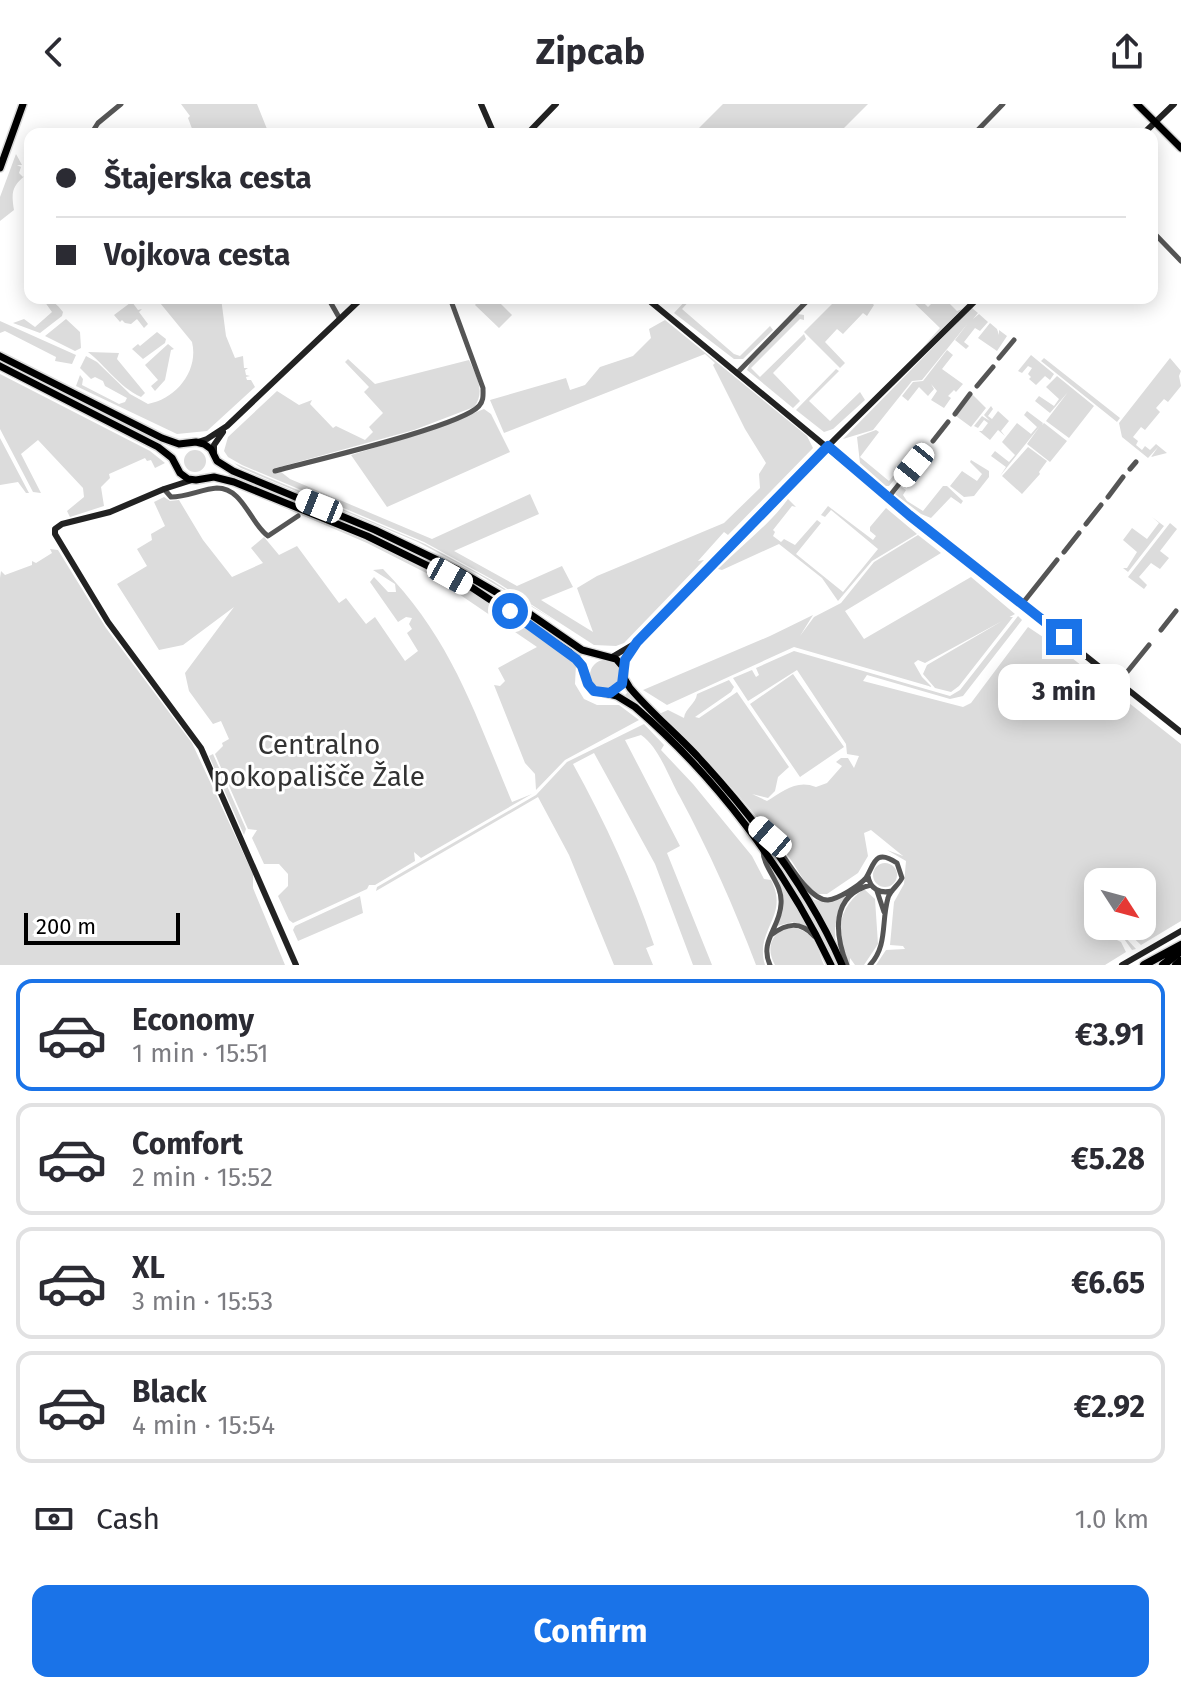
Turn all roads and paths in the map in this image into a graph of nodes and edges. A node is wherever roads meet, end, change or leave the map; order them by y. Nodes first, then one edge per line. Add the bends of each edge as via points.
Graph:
1 (23, 104) edge
2 (121, 104) edge
3 (481, 104) edge
4 (556, 104) edge
5 (1003, 104) edge
6 (1137, 104) edge
7 (1174, 104) edge
8 (1155, 123) junction
9 (95, 128) edge
10 (491, 128) edge
11 (533, 128) edge
12 (980, 128) edge
13 (1150, 128) edge
14 (1181, 148) edge
15 (0, 168) edge
16 (1158, 237) edge
17 (1181, 261) edge
18 (331, 304) edge
19 (356, 304) edge
20 (452, 304) edge
21 (653, 304) edge
22 (804, 304) edge
23 (972, 304) edge
24 (340, 319) junction
25 (1014, 340) dead end
26 (0, 356) edge
27 (999, 358) dead end
28 (0, 366) edge
29 (993, 367) dead end
30 (738, 372) junction
31 (977, 386) dead end
32 (970, 394) dead end
33 (955, 414) dead end
34 (948, 422) dead end
35 (227, 426) junction
36 (933, 441) dead end
37 (194, 442) junction
38 (828, 446) junction
39 (926, 450) dead end
40 (214, 456) junction
41 (1136, 462) dead end
42 (177, 467) junction
43 (1130, 469) dead end
44 (275, 471) dead end
45 (1123, 477) dead end
46 (204, 478) junction
47 (192, 480) junction
48 (164, 489) junction
49 (1108, 497) dead end
50 (888, 498) junction
51 (1101, 505) dead end
52 (298, 516) dead end
53 (1086, 524) dead end
54 (1079, 533) dead end
55 (1064, 552) dead end
56 (1057, 560) dead end
57 (1022, 604) junction
58 (1176, 611) dead end
59 (1161, 630) dead end
60 (637, 642) junction
61 (1149, 645) dead end
62 (600, 656) junction
63 (612, 657) junction
64 (623, 669) junction
65 (585, 676) junction
66 (624, 678) junction
67 (1119, 682) junction
68 (608, 694) junction
69 (1181, 732) edge
70 (752, 821) junction
71 (763, 850) junction
72 (882, 851) dead end
73 (889, 858) junction
74 (868, 876) junction
75 (871, 885) junction
76 (877, 890) junction
77 (893, 890) junction
78 (884, 912) junction
79 (1181, 931) edge
80 (770, 935) junction
81 (820, 942) junction
82 (1181, 945) edge
83 (1181, 951) edge
84 (1181, 961) edge
85 (296, 965) edge
86 (770, 965) edge
87 (831, 965) edge
88 (845, 965) edge
89 (870, 965) edge
90 (1122, 965) edge
91 (1144, 965) edge
92 (1163, 965) edge
93 (1176, 965) edge

1 - 15 main road
2 - 9 street
3 - 10 street
4 - 11 street
5 - 12 street
6 - 8 main road
7 - 8 street
8 - 13 street
8 - 14 main road
16 - 17 street
18 - 24 street
19 - 24 street
20 - 44 street via 480,379 482,400 474,410
21 - 30 street
22 - 30 street
23 - 38 street
24 - 35 street
25 - 27 street
26 - 37 main road via 156,436 174,443
28 - 42 main road via 158,447
29 - 31 street
30 - 38 street
32 - 33 street
34 - 36 street
35 - 37 street
35 - 40 street via 214,445
37 - 40 main road via 208,446
37 - 42 main road via 179,450
38 - 50 street
38 - 60 street
39 - 50 street
40 - 46 main road via 214,467
40 - 62 main road via 233,471 444,563 582,650
41 - 43 street
42 - 47 main road
42 - 48 street
45 - 49 street
46 - 47 main road
46 - 65 main road via 229,480 261,492 437,569 561,646 581,664
47 - 48 street
48 - 52 street via 170,497 217,488 236,495 267,536
48 - 85 street via 62,524 55,534 108,622 205,755
50 - 57 street
51 - 53 street
54 - 55 street
56 - 57 street
57 - 67 street
58 - 59 street
60 - 63 street
60 - 64 street
61 - 67 street
62 - 63 main road
62 - 65 main road via 590,662
63 - 64 main road
64 - 66 main road
65 - 68 main road via 593,690
66 - 68 main road
66 - 70 main road
67 - 69 street
68 - 71 main road via 632,705 669,740
70 - 74 street via 776,843 815,897 832,899
70 - 88 main road
71 - 80 street via 781,900
71 - 81 main road
72 - 73 street
73 - 74 street via 870,865
73 - 77 street via 902,873
74 - 75 street
75 - 76 street
75 - 88 street via 850,897 838,922
76 - 77 street
76 - 78 street
77 - 78 street
78 - 89 street via 883,941
79 - 90 street
80 - 81 street via 795,924
80 - 86 street
81 - 87 main road
82 - 91 highway
83 - 92 highway
84 - 93 highway

